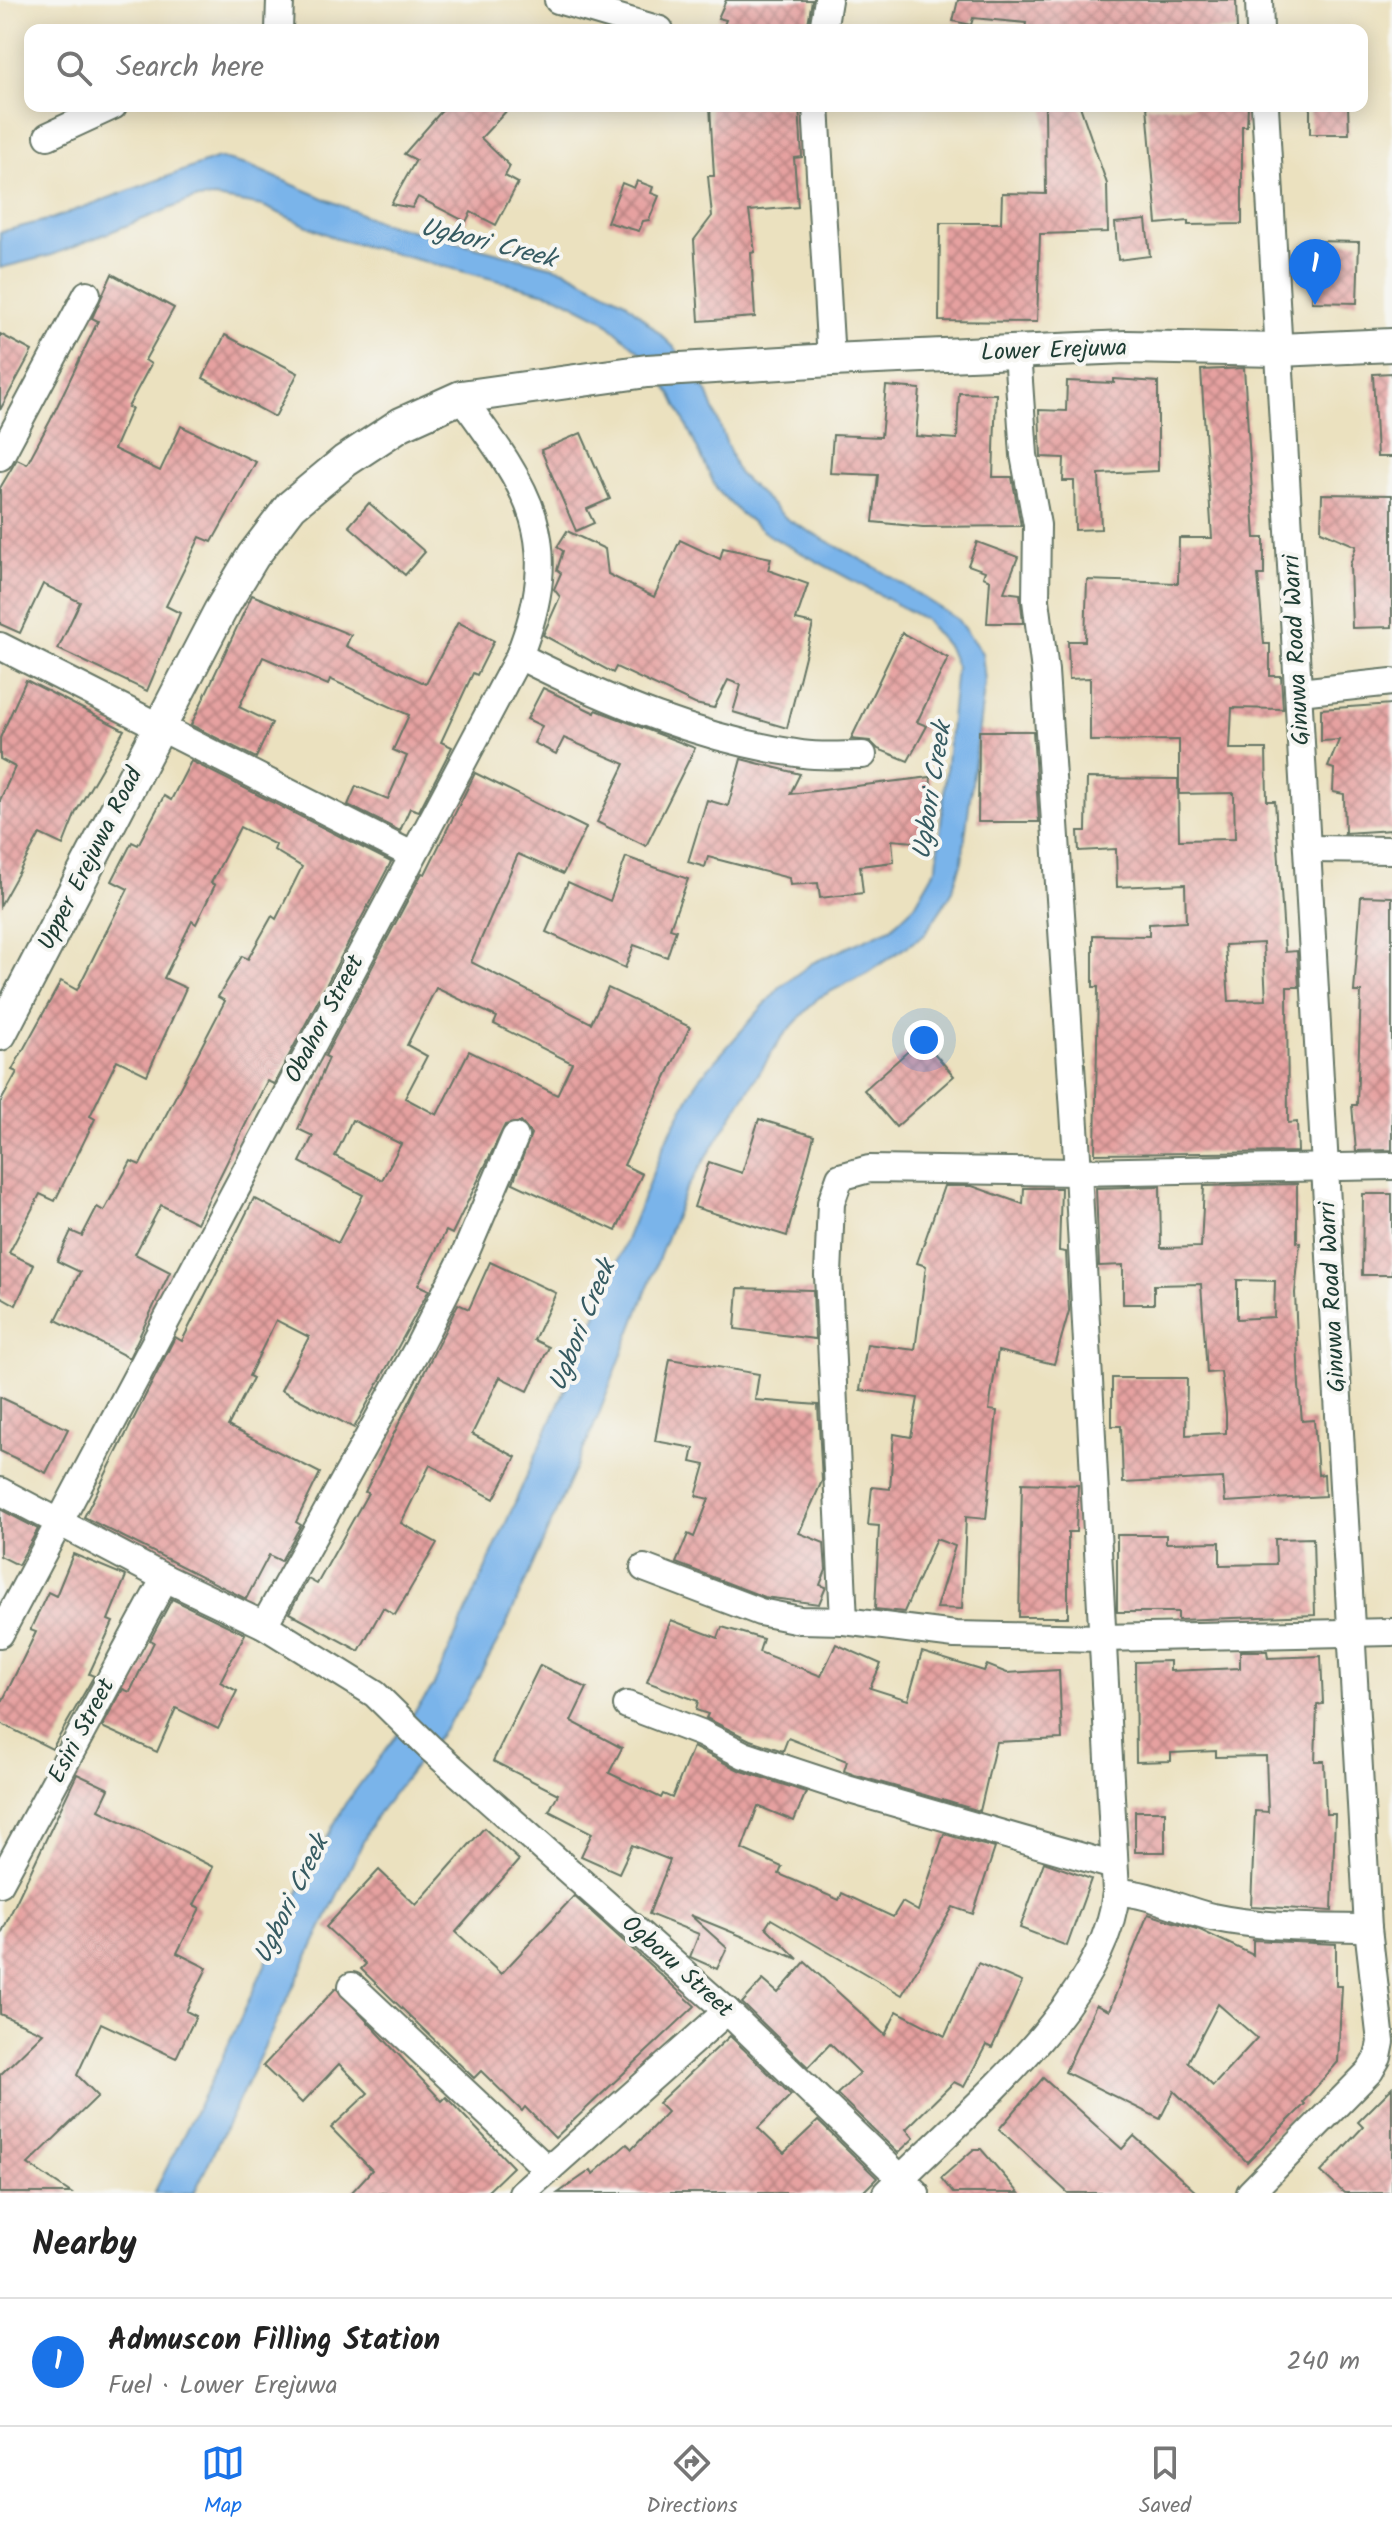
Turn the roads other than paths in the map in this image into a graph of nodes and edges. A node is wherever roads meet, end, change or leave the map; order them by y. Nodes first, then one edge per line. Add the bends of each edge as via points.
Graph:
1 (280, 0) edge
2 (558, 0) edge
3 (828, 0) edge
4 (1259, 0) edge
5 (279, 24) edge
6 (640, 24) edge
7 (824, 24) edge
8 (1260, 24) edge
9 (100, 112) edge
10 (816, 112) edge
11 (1265, 112) edge
12 (48, 136) dead end
13 (87, 294) dead end
14 (1392, 345) edge
15 (1279, 350) junction
16 (1017, 352) junction
17 (831, 360) junction
18 (461, 397) junction
19 (0, 457) edge
20 (0, 646) edge
21 (519, 656) junction
22 (1392, 682) edge
23 (1299, 692) junction
24 (159, 727) junction
25 (863, 755) dead end
26 (1309, 849) junction
27 (1392, 850) edge
28 (412, 855) junction
29 (0, 1034) edge
30 (515, 1137) dead end
31 (1392, 1166) edge
32 (1326, 1167) junction
33 (1078, 1172) junction
34 (0, 1491) edge
35 (59, 1521) junction
36 (644, 1568) dead end
37 (165, 1578) junction
38 (844, 1621) junction
39 (264, 1625) junction
40 (1392, 1632) edge
41 (1351, 1633) junction
42 (0, 1634) edge
43 (1101, 1638) junction
44 (627, 1705) dead end
45 (1115, 1879) junction
46 (0, 1883) edge
47 (1368, 1928) junction
48 (352, 1986) dead end
49 (727, 2011) junction
50 (1385, 2058) edge
51 (548, 2170) junction
52 (901, 2188) edge
53 (522, 2193) edge
54 (1250, 2193) edge

1 - 5 street
2 - 6 street
3 - 7 street
4 - 8 street
9 - 12 street
10 - 17 street
11 - 15 street, Ginuwa Road Warri
13 - 19 street
14 - 15 street, Lower Erejuwa
15 - 16 street, Lower Erejuwa via 1126,347
15 - 23 street, Ginuwa Road Warri
16 - 17 street, Lower Erejuwa
16 - 33 street via 1024,455 1037,525 1036,600
17 - 18 street, Lower Erejuwa via 647,371
18 - 21 street, Obahor Street via 531,504 539,539 542,573 535,615
18 - 24 street, Upper Erejuwa Road via 401,424 291,506 220,611
20 - 24 street
21 - 25 street via 673,724 803,754
21 - 28 street, Obahor Street
22 - 23 street
23 - 26 street, Ginuwa Road Warri
24 - 28 street
24 - 29 street, Upper Erejuwa Road
26 - 27 street
26 - 32 street, Ginuwa Road Warri
28 - 35 street, Obahor Street
30 - 39 street via 417,1349
31 - 32 street
32 - 33 street
32 - 41 street, Ginuwa Road Warri
33 - 38 street via 869,1169 840,1177 831,1203 828,1275
33 - 43 street
34 - 35 street, Ogboru Street
35 - 37 street, Ogboru Street
35 - 42 street, Obahor Street
36 - 38 street via 760,1612
37 - 39 street, Ogboru Street
37 - 46 street, Esiri Street
38 - 43 street via 955,1635
39 - 49 street, Ogboru Street via 375,1694
40 - 41 street
41 - 43 street
41 - 47 street, Ginuwa Road Warri
43 - 45 street
44 - 45 street via 744,1755
45 - 47 street via 1135,1892 1212,1916 1259,1925
45 - 52 street via 1114,1919 1103,1946 1057,2017
47 - 50 street, Ginuwa Road Warri
48 - 51 street
49 - 51 street
49 - 52 street, Ogboru Street
50 - 54 street, Ginuwa Road Warri
51 - 53 street

